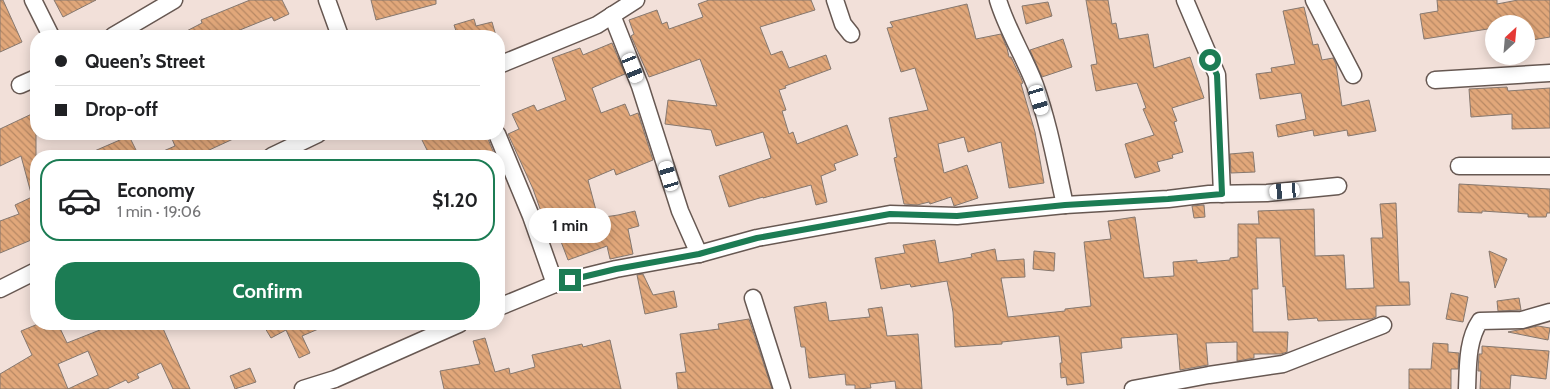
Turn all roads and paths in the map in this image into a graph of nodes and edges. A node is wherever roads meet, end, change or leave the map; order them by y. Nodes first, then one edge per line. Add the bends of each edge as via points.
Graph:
1 (34, 0) edge
2 (174, 0) edge
3 (327, 0) edge
4 (636, 0) edge
5 (835, 0) edge
6 (998, 0) edge
7 (1185, 0) edge
8 (1314, 0) edge
9 (612, 15) junction
10 (48, 30) edge
11 (123, 30) edge
12 (338, 30) edge
13 (851, 34) dead end
14 (505, 63) edge
15 (1550, 73) edge
16 (1353, 75) dead end
17 (1434, 80) dead end
18 (30, 81) edge
19 (20, 85) dead end
20 (305, 140) edge
21 (285, 150) edge
22 (505, 153) edge
23 (1460, 166) dead end
24 (1550, 166) edge
25 (1338, 186) dead end
26 (1222, 194) junction
27 (1065, 205) junction
28 (699, 254) junction
29 (30, 274) edge
30 (555, 284) junction
31 (0, 289) edge
32 (753, 298) dead end
33 (505, 305) edge
34 (1550, 312) edge
35 (1383, 325) dead end
36 (447, 330) edge
37 (336, 384) edge
38 (303, 389) edge
39 (782, 389) edge
40 (1133, 389) edge
41 (1467, 389) edge

1 - 10 street
2 - 11 street
3 - 12 street
4 - 9 street
5 - 13 street via 843,24
6 - 27 street via 1034,84 1050,133
7 - 26 street via 1217,75
8 - 16 street
9 - 14 street via 597,25
9 - 28 street via 640,86 680,211
15 - 17 street
18 - 19 street
20 - 21 street
22 - 30 street
23 - 24 street
25 - 26 street
26 - 27 street
27 - 28 street via 957,216 890,214 757,238
28 - 30 street
29 - 31 street
30 - 33 street
32 - 39 street
34 - 41 street via 1522,320 1480,320 1473,331
35 - 40 street via 1283,364
36 - 37 street
37 - 38 street

